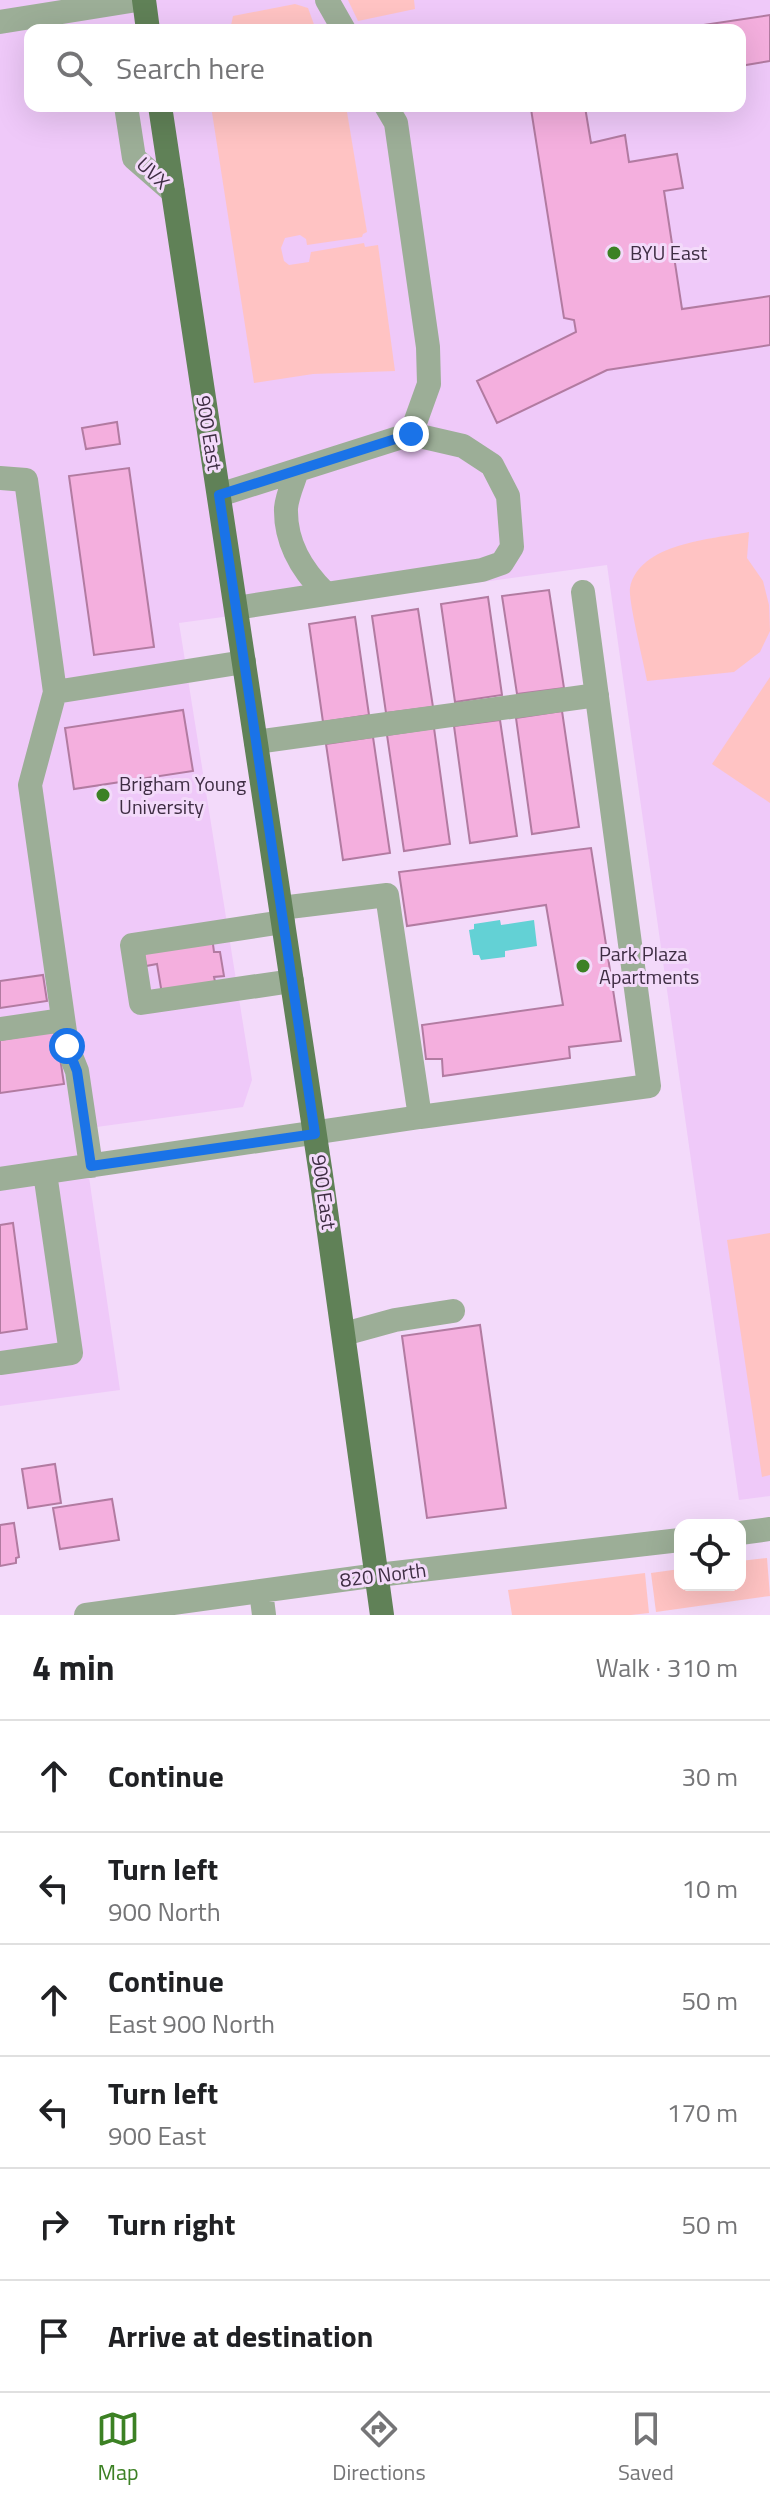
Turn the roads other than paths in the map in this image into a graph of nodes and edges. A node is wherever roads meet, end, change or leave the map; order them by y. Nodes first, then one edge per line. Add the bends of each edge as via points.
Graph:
1 (137, 0) edge
2 (144, 0) edge
3 (327, 0) edge
4 (0, 22) edge
5 (147, 24) edge
6 (341, 24) edge
7 (127, 112) edge
8 (161, 112) edge
9 (390, 112) edge
10 (173, 192) junction
11 (411, 434) junction
12 (297, 471) junction
13 (0, 478) edge
14 (219, 495) junction
15 (583, 592) dead end
16 (325, 593) junction
17 (236, 608) junction
18 (244, 662) junction
19 (55, 692) junction
20 (597, 695) junction
21 (256, 742) junction
22 (282, 915) junction
23 (292, 981) junction
24 (63, 1020) junction
25 (0, 1029) edge
26 (420, 1117) junction
27 (315, 1134) junction
28 (91, 1166) junction
29 (45, 1173) junction
30 (0, 1179) edge
31 (453, 1311) dead end
32 (344, 1334) junction
33 (0, 1363) edge
34 (770, 1529) edge
35 (746, 1532) edge
36 (674, 1541) edge
37 (378, 1575) junction
38 (263, 1603) edge
39 (143, 1611) edge
40 (86, 1615) edge
41 (382, 1615) edge

1 - 4 street
2 - 5 main road
3 - 6 street
7 - 10 street, UVX via 134,158
8 - 10 main road, 900 East
9 - 11 street via 396,123 428,347 429,384
10 - 14 main road, 900 East
11 - 12 street
11 - 16 street via 463,446 492,465 508,496 512,547 502,563 482,570
12 - 14 street
12 - 16 street via 286,507 290,544 305,573
13 - 19 street via 26,480
14 - 17 main road, 900 East
15 - 20 street
16 - 17 street
17 - 18 main road, 900 East
18 - 19 street
18 - 21 main road, 900 East
19 - 24 street via 30,785
20 - 21 street
20 - 26 street via 649,1086
21 - 22 main road, 900 East
22 - 23 main road, 900 East
22 - 23 street via 132,945 141,1003
22 - 26 street via 387,895
23 - 27 main road, 900 East
24 - 25 street
24 - 28 street via 77,1071
26 - 27 street
27 - 28 street
27 - 32 main road, 900 East
28 - 29 street
29 - 30 street
29 - 33 street via 71,1353
31 - 32 street
32 - 37 main road, 900 East
34 - 35 street
36 - 37 street, 820 North
37 - 38 street, 820 North
37 - 41 main road, 900 East
38 - 39 street, 820 North
39 - 40 street, 820 North

